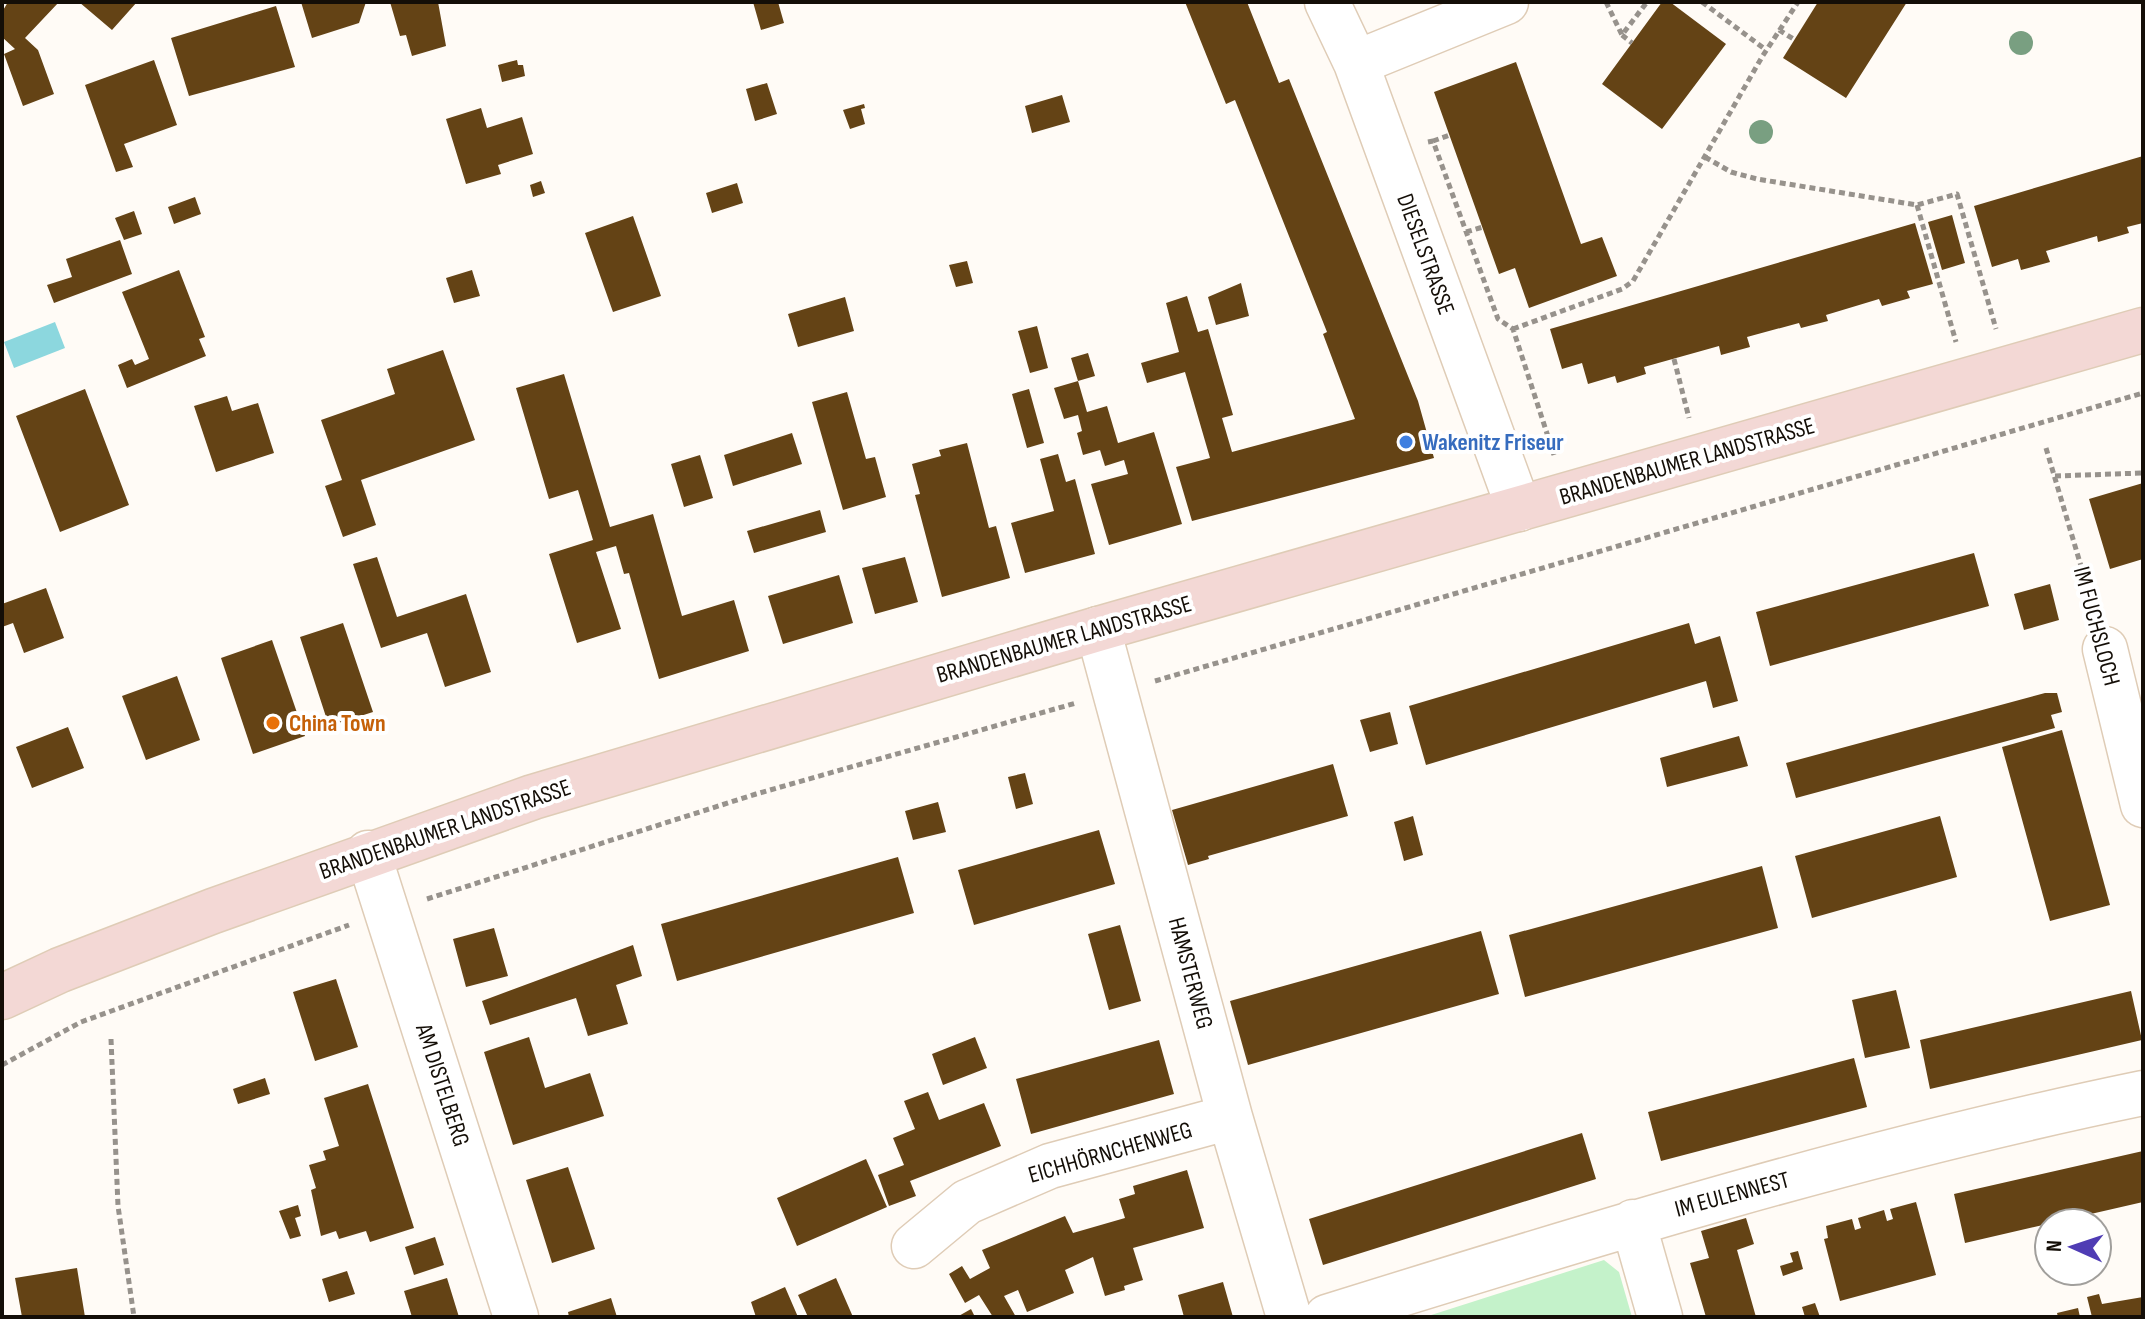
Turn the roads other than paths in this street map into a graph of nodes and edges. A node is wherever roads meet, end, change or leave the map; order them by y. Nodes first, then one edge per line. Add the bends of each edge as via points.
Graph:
1 (1327, 2) edge
2 (1506, 2) edge
3 (1356, 63) junction
4 (2143, 330) edge
5 (1519, 509) junction
6 (1098, 629) junction
7 (2105, 649) road end
8 (2143, 805) edge
9 (368, 853) junction
10 (2, 997) edge
11 (2143, 1093) edge
12 (1230, 1117) junction
13 (1633, 1222) junction
14 (914, 1246) dead end
15 (516, 1317) edge
16 (1289, 1317) edge
17 (1327, 1317) edge
18 (1660, 1317) edge

1 - 3 street, DIESELSTRASSE
2 - 3 street
3 - 5 street, DIESELSTRASSE
4 - 5 main road, BRANDENBAUMER LANDSTRASSE
5 - 6 main road, BRANDENBAUMER LANDSTRASSE
6 - 9 main road, BRANDENBAUMER LANDSTRASSE via 557,789
6 - 12 street, HAMSTERWEG
7 - 8 street, IM FUCHSLOCH
9 - 10 main road, BRANDENBAUMER LANDSTRASSE
9 - 15 street, AM DISTELBERG
11 - 13 street, IM EULENNEST via 1887,1153
12 - 14 street, EICHHÖRNCHENWEG via 1050,1166 967,1202
12 - 16 street, HAMSTERWEG
13 - 17 street, IM EULENNEST
13 - 18 street

